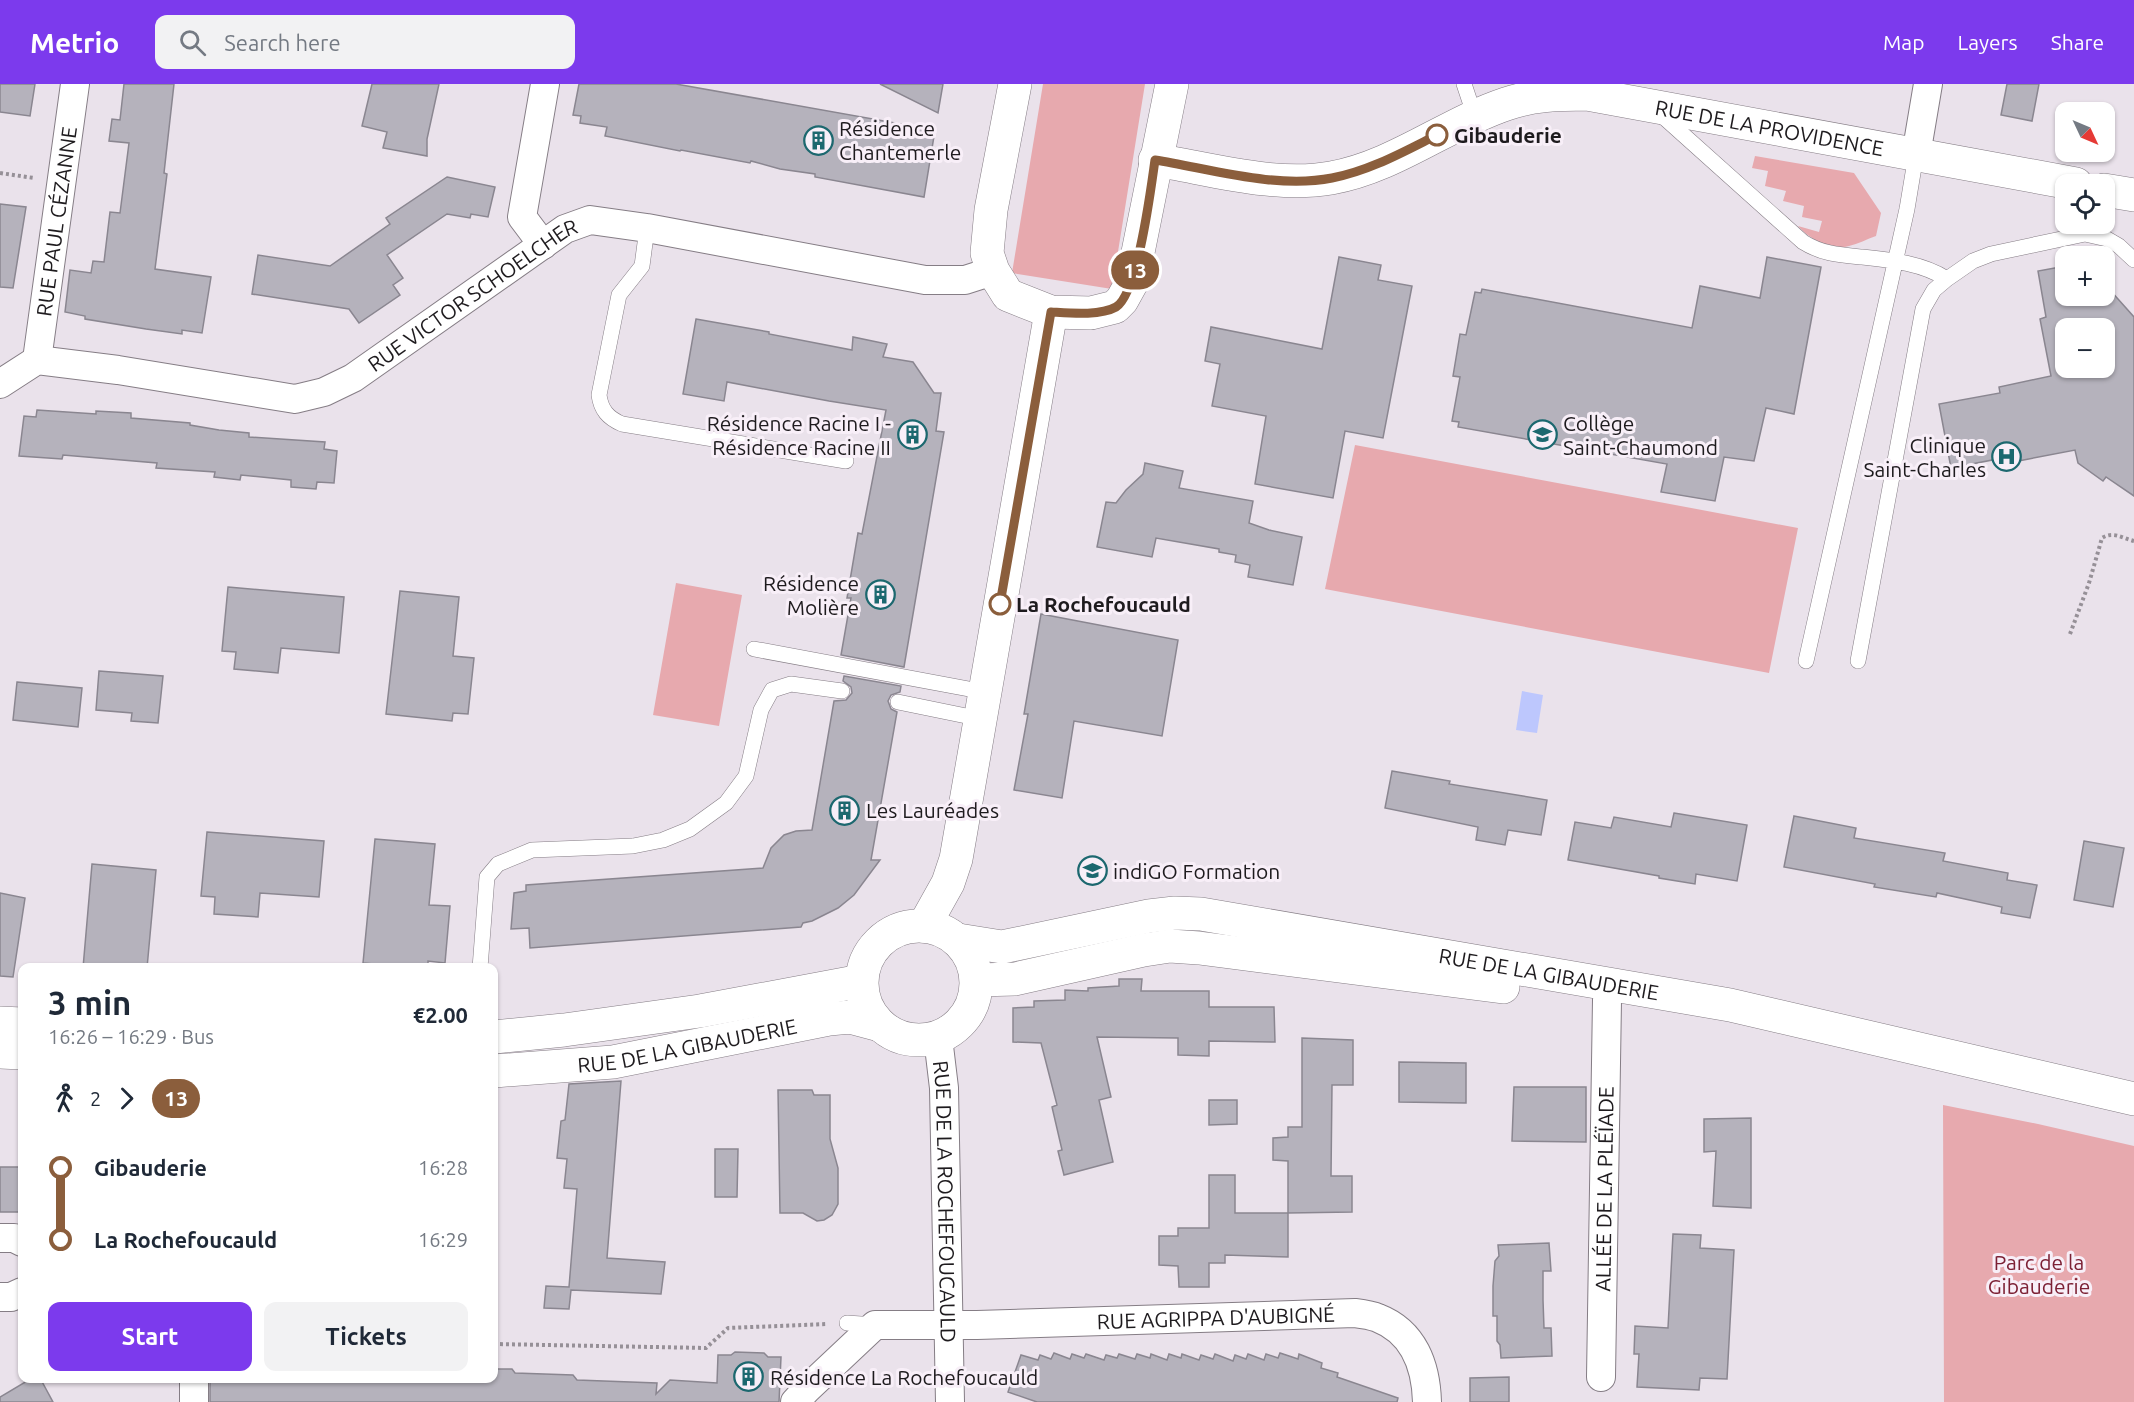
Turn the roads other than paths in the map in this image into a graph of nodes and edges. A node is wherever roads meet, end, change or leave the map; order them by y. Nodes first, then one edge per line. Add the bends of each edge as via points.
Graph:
1 (75, 84) edge
2 (545, 84) edge
3 (1016, 84) edge
4 (1172, 84) edge
5 (1464, 84) edge
6 (1928, 84) edge
7 (1650, 105) junction
8 (1475, 117) junction
9 (1916, 155) junction
10 (1155, 160) junction
11 (2055, 180) edge
12 (2115, 192) edge
13 (2134, 195) edge
14 (647, 228) junction
15 (543, 245) junction
16 (2134, 260) edge
17 (1895, 262) junction
18 (993, 271) junction
19 (1947, 279) junction
20 (1051, 312) junction
21 (37, 360) junction
22 (0, 384) edge
23 (846, 461) dead end
24 (754, 649) dead end
25 (1806, 661) dead end
26 (1858, 661) dead end
27 (842, 691) dead end
28 (898, 702) dead end
29 (983, 706) junction
30 (924, 926) junction
31 (958, 940) junction
32 (480, 963) edge
33 (977, 980) junction
34 (861, 981) junction
35 (1607, 1000) junction
36 (0, 1023) edge
37 (18, 1024) edge
38 (880, 1025) junction
39 (498, 1037) edge
40 (938, 1038) junction
41 (0, 1052) edge
42 (18, 1053) edge
43 (498, 1071) edge
44 (2134, 1099) edge
45 (2134, 1114) edge
46 (0, 1238) edge
47 (18, 1240) edge
48 (18, 1294) edge
49 (0, 1297) edge
50 (847, 1323) road end
51 (875, 1325) junction
52 (948, 1325) junction
53 (1601, 1377) dead end
54 (194, 1383) edge
55 (194, 1402) edge
56 (795, 1402) edge
57 (950, 1402) edge
58 (1427, 1402) edge

1 - 21 street, RUE PAUL CÉZANNE
2 - 15 street via 522,217
3 - 18 street via 991,210 987,253
4 - 10 street
5 - 8 lane
6 - 9 street
7 - 8 street, RUE DE LA PROVIDENCE via 1587,94 1561,94 1505,104
7 - 9 street, RUE DE LA PROVIDENCE
7 - 17 lane via 1803,242 1825,253
8 - 10 street, RUE DE LA PROVIDENCE via 1362,170 1313,181 1256,177
9 - 11 street, RUE DE LA PROVIDENCE
9 - 17 lane
10 - 20 street via 1132,282 1122,300 1115,307 1090,313
12 - 13 street
14 - 15 street, RUE VICTOR SCHOELCHER via 590,220 565,229
14 - 18 street, RUE VICTOR SCHOELCHER via 925,280 965,280
14 - 23 lane via 642,266 619,295 599,395 606,414 622,423
15 - 21 street, RUE VICTOR SCHOELCHER via 353,378 324,392 296,399
16 - 19 lane via 2107,239 2085,234 1991,254
17 - 19 lane via 1933,270
17 - 25 lane
18 - 20 street via 1008,295
19 - 26 lane via 1934,290 1923,309
20 - 29 street
21 - 22 street
24 - 29 lane
27 - 32 lane via 791,684 772,690 761,710 746,776 726,803 690,829 633,846 531,850 498,864 487,877
28 - 29 lane
29 - 30 street via 956,859 948,883
30 - 31 street via 942,930
30 - 34 street via 906,927 875,946
31 - 33 street via 968,952
31 - 44 street, RUE DE LA GIBAUDERIE via 1002,947 1149,916 1201,914 1730,1005
33 - 35 street, RUE DE LA GIBAUDERIE via 1015,979 1170,946
33 - 40 street via 975,999 967,1015
34 - 38 street via 863,997
34 - 39 street, RUE DE LA GIBAUDERIE via 700,1011
35 - 45 street, RUE DE LA GIBAUDERIE via 1726,1020
35 - 53 street, ALLÉE DE LA PLÉÏADE
36 - 37 street
38 - 40 street via 908,1040
38 - 43 street, RUE DE LA GIBAUDERIE via 850,1017 829,1019 612,1062
40 - 52 street, RUE DE LA ROCHEFOUCAULD via 944,1088
41 - 42 street
46 - 47 street
48 - 49 street
50 - 51 lane
51 - 52 street, RUE AGRIPPA D'AUBIGNÉ
51 - 56 street
52 - 57 street, RUE DE LA ROCHEFOUCAULD
52 - 58 street, RUE AGRIPPA D'AUBIGNÉ via 1355,1313 1386,1322 1401,1331 1416,1349
54 - 55 street

